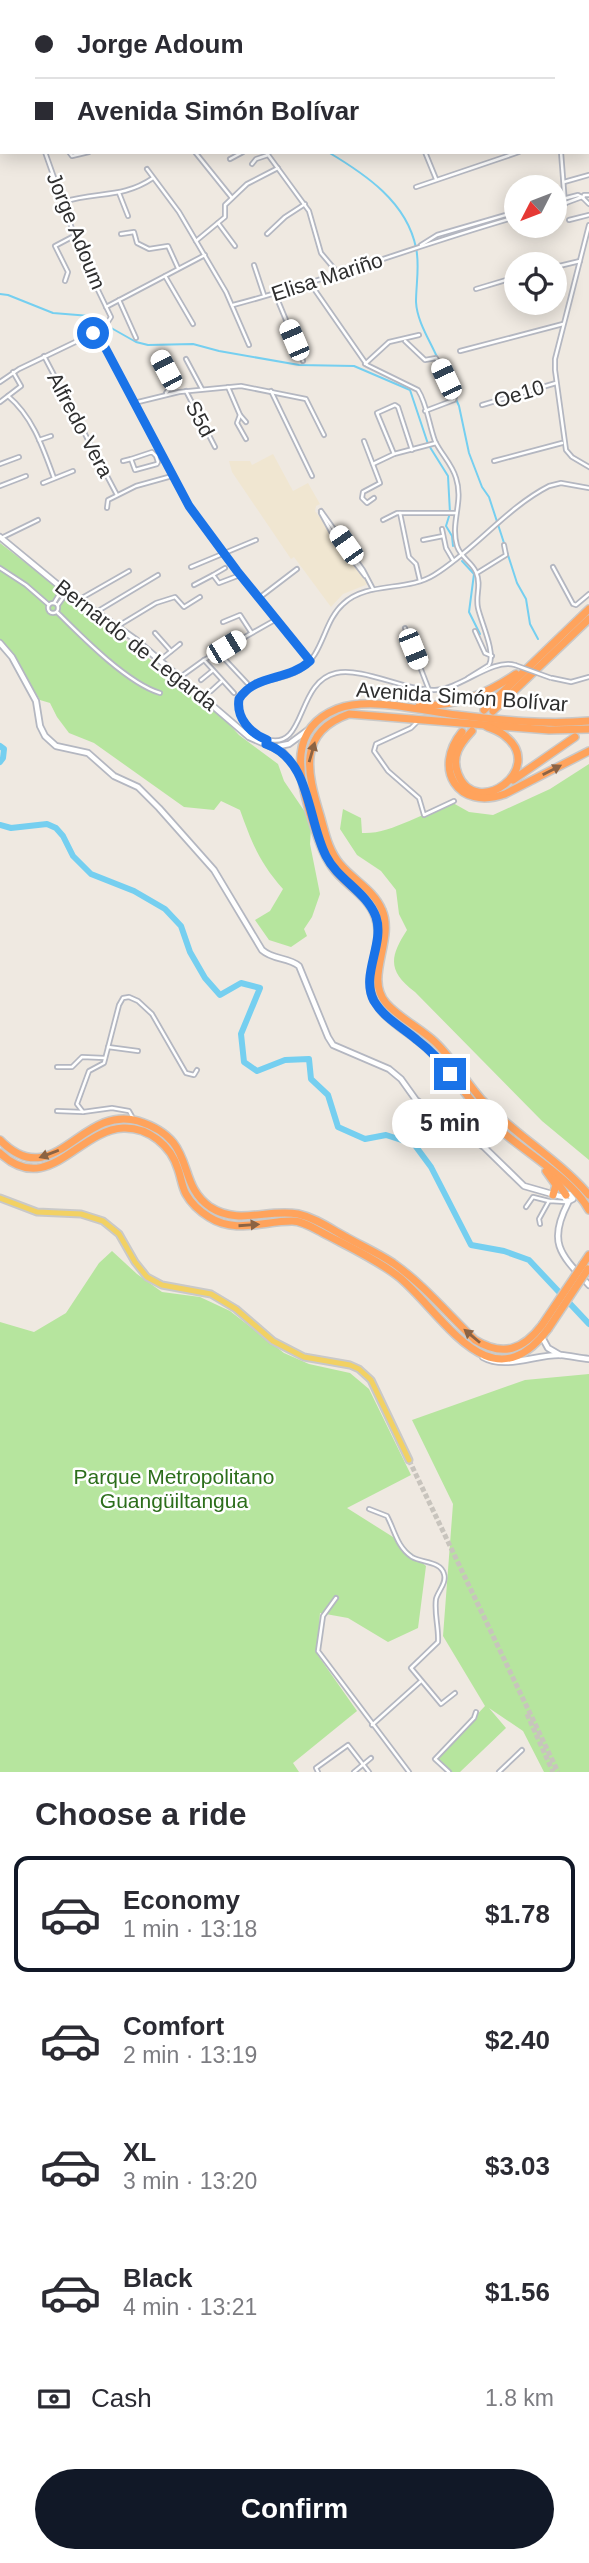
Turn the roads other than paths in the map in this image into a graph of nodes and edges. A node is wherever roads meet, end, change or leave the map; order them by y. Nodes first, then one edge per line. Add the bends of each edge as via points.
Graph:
1 (46, 154) edge
2 (197, 154) edge
3 (239, 154) edge
4 (265, 154) edge
5 (268, 154) edge
6 (426, 154) edge
7 (513, 154) edge
8 (561, 154) edge
9 (230, 159) dead end
10 (252, 164) dead end
11 (278, 168) junction
12 (147, 169) dead end
13 (563, 175) edge
14 (589, 175) edge
15 (153, 178) junction
16 (436, 179) junction
17 (567, 181) edge
18 (416, 187) dead end
19 (119, 193) junction
20 (589, 195) edge
21 (567, 197) edge
22 (582, 197) junction
23 (232, 198) junction
24 (62, 202) junction
25 (567, 203) edge
26 (305, 204) junction
27 (589, 204) edge
28 (128, 215) dead end
29 (504, 215) edge
30 (589, 215) edge
31 (569, 220) dead end
32 (504, 221) edge
33 (218, 223) junction
34 (589, 225) edge
35 (454, 230) junction
36 (121, 234) dead end
37 (267, 234) dead end
38 (455, 235) junction
39 (74, 236) junction
40 (196, 241) junction
41 (235, 246) dead end
42 (419, 247) junction
43 (205, 255) junction
44 (580, 261) junction
45 (567, 264) edge
46 (254, 265) dead end
47 (178, 268) junction
48 (337, 272) junction
49 (165, 276) junction
50 (65, 281) dead end
51 (504, 281) edge
52 (310, 284) junction
53 (476, 289) dead end
54 (275, 294) junction
55 (265, 297) junction
56 (119, 300) junction
57 (233, 305) junction
58 (106, 307) junction
59 (192, 324) dead end
60 (563, 324) junction
61 (100, 335) junction
62 (419, 335) dead end
63 (136, 338) dead end
64 (405, 341) dead end
65 (248, 345) dead end
66 (460, 351) dead end
67 (44, 356) junction
68 (159, 357) dead end
69 (186, 359) dead end
70 (303, 360) dead end
71 (365, 364) junction
72 (13, 372) junction
73 (0, 382) edge
74 (556, 383) junction
75 (228, 387) junction
76 (202, 389) junction
77 (186, 391) junction
78 (271, 391) junction
79 (166, 394) junction
80 (8, 396) junction
81 (0, 402) edge
82 (134, 403) junction
83 (482, 405) dead end
84 (425, 411) junction
85 (240, 415) junction
86 (246, 422) dead end
87 (324, 435) dead end
88 (51, 436) dead end
89 (246, 439) dead end
90 (39, 440) junction
91 (364, 441) dead end
92 (436, 442) junction
93 (564, 442) junction
94 (215, 447) dead end
95 (412, 449) junction
96 (161, 454) junction
97 (394, 454) junction
98 (156, 456) junction
99 (19, 457) dead end
100 (131, 459) junction
101 (123, 461) dead end
102 (495, 461) dead end
103 (373, 463) junction
104 (0, 464) edge
105 (589, 467) edge
106 (135, 470) junction
107 (73, 471) dead end
108 (130, 471) dead end
109 (26, 476) dead end
110 (172, 476) junction
111 (312, 476) dead end
112 (54, 478) junction
113 (43, 483) dead end
114 (0, 486) edge
115 (589, 488) edge
116 (117, 495) junction
117 (374, 498) dead end
118 (107, 508) dead end
119 (400, 513) junction
120 (455, 513) junction
121 (38, 520) dead end
122 (383, 520) dead end
123 (442, 529) dead end
124 (443, 536) junction
125 (0, 538) edge
126 (256, 540) dead end
127 (423, 540) dead end
128 (504, 545) dead end
129 (344, 546) junction
130 (222, 552) junction
131 (461, 554) junction
132 (453, 560) junction
133 (553, 566) dead end
134 (191, 567) dead end
135 (0, 568) edge
136 (225, 568) dead end
137 (297, 569) dead end
138 (129, 571) dead end
139 (477, 573) junction
140 (159, 575) dead end
141 (213, 575) junction
142 (240, 575) junction
143 (420, 581) junction
144 (194, 585) dead end
145 (65, 589) junction
146 (374, 590) junction
147 (589, 594) edge
148 (200, 597) dead end
149 (259, 598) junction
150 (80, 599) junction
151 (54, 604) junction
152 (589, 609) edge
153 (98, 611) junction
154 (57, 612) junction
155 (276, 619) junction
156 (589, 619) edge
157 (223, 622) dead end
158 (118, 626) junction
159 (405, 628) dead end
160 (251, 632) junction
161 (475, 632) dead end
162 (155, 633) dead end
163 (0, 643) edge
164 (180, 644) dead end
165 (171, 651) junction
166 (218, 652) junction
167 (492, 656) junction
168 (159, 660) junction
169 (204, 660) junction
170 (310, 661) junction
171 (213, 671) junction
172 (523, 672) junction
173 (589, 677) edge
174 (179, 678) junction
175 (201, 680) dead end
176 (222, 681) junction
177 (466, 681) junction
178 (247, 682) dead end
179 (429, 690) junction
180 (211, 691) dead end
181 (160, 693) dead end
182 (234, 693) dead end
183 (405, 707) junction
184 (484, 710) dead end
185 (494, 711) dead end
186 (420, 718) junction
187 (589, 721) edge
188 (482, 724) junction
189 (314, 725) junction
190 (589, 729) edge
191 (462, 732) dead end
192 (472, 732) dead end
193 (575, 737) dead end
194 (267, 742) junction
195 (274, 747) junction
196 (589, 751) edge
197 (299, 771) junction
198 (506, 785) junction
199 (454, 801) dead end
200 (108, 1047) junction
201 (138, 1051) dead end
202 (105, 1058) junction
203 (57, 1067) dead end
204 (197, 1070) dead end
205 (57, 1111) dead end
206 (83, 1112) junction
207 (135, 1120) junction
208 (0, 1140) edge
209 (0, 1153) edge
210 (533, 1156) junction
211 (546, 1171) junction
212 (589, 1195) edge
213 (0, 1198) edge
214 (551, 1198) junction
215 (567, 1200) junction
216 (526, 1207) dead end
217 (587, 1207) edge
218 (540, 1224) dead end
219 (589, 1255) edge
220 (587, 1267) edge
221 (589, 1285) edge
222 (545, 1327) junction
223 (542, 1337) junction
224 (475, 1352) junction
225 (561, 1355) junction
226 (589, 1359) edge
227 (408, 1461) tunnel mouth
228 (369, 1509) dead end
229 (336, 1598) dead end
230 (421, 1681) junction
231 (455, 1693) dead end
232 (476, 1712) dead end
233 (372, 1725) junction
234 (522, 1750) dead end
235 (372, 1758) dead end
236 (363, 1764) junction
237 (317, 1770) edge
238 (354, 1772) edge
239 (369, 1772) edge
240 (409, 1772) edge
241 (448, 1772) edge
242 (499, 1772) edge

1 - 24 street, Jorge Adoum
2 - 23 street
3 - 9 street
4 - 10 street
5 - 11 street
6 - 16 street
7 - 16 street
8 - 13 street
11 - 23 street via 250,182
11 - 26 street
12 - 15 street
14 - 17 street
15 - 19 street
15 - 40 street
16 - 18 street
19 - 24 street
19 - 28 street
20 - 22 street
21 - 22 street
22 - 25 street
22 - 27 street
23 - 33 street via 225,206 226,216
24 - 39 street, Jorge Adoum
26 - 37 street
26 - 48 street via 321,253
29 - 35 street, Elisa Mariño
30 - 31 street
32 - 38 street, Elisa Mariño
33 - 40 street
33 - 41 street
34 - 44 street
35 - 38 street
35 - 42 street, Elisa Mariño
36 - 47 street via 134,232 136,242 149,249 168,246
38 - 42 street, Elisa Mariño
39 - 50 street via 55,245 68,272
39 - 58 street, Jorge Adoum
40 - 43 street
42 - 48 street, Elisa Mariño
43 - 47 street
43 - 57 street
44 - 45 street
44 - 60 street
46 - 55 street
47 - 49 street
48 - 52 street, Elisa Mariño
49 - 56 street
49 - 59 street
51 - 53 street
52 - 54 street, Elisa Mariño
52 - 71 street
54 - 55 street, Elisa Mariño
54 - 70 street
55 - 57 street, Elisa Mariño
56 - 58 street
56 - 63 street
57 - 65 street
58 - 61 street, Jorge Adoum via 111,317
60 - 66 street
60 - 74 street via 555,359
61 - 67 street via 92,334
61 - 82 street
62 - 71 street via 389,342
64 - 84 street via 424,359 436,358 456,397
67 - 72 street
67 - 116 street, Alfredo Vera
68 - 79 street via 173,383
69 - 76 street
71 - 84 street via 415,387
72 - 73 street
72 - 80 street via 21,386
74 - 83 street, Oe10
74 - 93 street
75 - 76 street
75 - 78 street
75 - 85 street, S5d
76 - 77 street
77 - 79 street
77 - 94 street, S5d
78 - 87 street via 307,401
78 - 111 street
79 - 82 street
80 - 81 street
80 - 90 street via 30,419
82 - 96 street
84 - 92 street
85 - 86 street, S5d
85 - 89 street via 237,423
88 - 90 street
90 - 112 street
91 - 103 street
92 - 95 street
92 - 120 street via 457,481 460,500
93 - 102 street
93 - 105 street via 572,457
95 - 97 street
95 - 97 street via 396,405 377,414
96 - 98 street
96 - 110 street
97 - 103 street
98 - 100 street via 152,452
98 - 106 street via 157,464
99 - 104 street
100 - 101 street
100 - 106 street
103 - 117 street via 380,483 361,496 366,502
106 - 108 street
107 - 112 street
109 - 114 street
110 - 116 street
110 - 130 street
112 - 113 street
115 - 131 street via 561,483 544,489
116 - 118 street via 107,501
119 - 120 street
119 - 122 street
119 - 143 street via 408,556
120 - 131 street
121 - 125 street
123 - 124 street
124 - 127 street
124 - 132 street
125 - 145 street, Bernardo de Legarda
126 - 130 street
128 - 139 street via 506,555
129 - 129 street via 321,511 324,521
129 - 146 street
130 - 134 street
130 - 142 street
131 - 132 street
131 - 139 street
132 - 143 street
133 - 147 street via 576,605
135 - 151 street
136 - 141 street
137 - 149 street
138 - 150 street
139 - 167 street via 477,606
140 - 153 street
141 - 142 street via 219,583
141 - 144 street
142 - 149 street
143 - 146 street
145 - 150 street, Bernardo de Legarda
145 - 151 street
146 - 170 street via 342,604
148 - 158 street via 184,607 175,597 159,602
149 - 155 street
150 - 153 street, Bernardo de Legarda
151 - 154 street
151 - 154 street via 49,611
152 - 172 highway
153 - 158 street, Bernardo de Legarda
154 - 181 street via 107,658
155 - 160 street
155 - 170 street
156 - 185 highway
157 - 160 street via 240,615
158 - 168 street, Bernardo de Legarda
159 - 179 street
160 - 166 street
161 - 167 street via 485,653
162 - 165 street
163 - 214 street via 36,701 46,736 56,746 88,753 114,776 138,787 214,870 262,950 299,966 333,1045 389,1069 416,1100 484,1147 520,1183
164 - 165 street
165 - 168 street
166 - 169 street
166 - 178 street
167 - 177 street via 489,665
168 - 174 street, Bernardo de Legarda
169 - 171 street
169 - 174 street
170 - 194 street via 291,674 255,683 239,699 245,724
171 - 175 street
171 - 176 street
172 - 183 highway via 465,701
172 - 184 highway
173 - 177 street, bridge via 571,682 503,664
174 - 194 street, Bernardo de Legarda via 249,737
176 - 180 street
176 - 182 street
177 - 179 street
179 - 194 street via 335,673 311,691 291,734
183 - 187 highway, Avenida Simón Bolívar via 507,719
183 - 189 highway, Avenida Simón Bolívar via 340,708
186 - 188 highway, Avenida Simón Bolívar
186 - 199 street via 411,728 376,744 374,751 388,771 419,798 424,816
212 -> 186 highway, Avenida Simón Bolívar via 482,1100 438,1044 386,1003 380,993 386,920 375,898 332,853 309,777 309,757 322,730 349,714
188 - 190 highway, Avenida Simón Bolívar
188 - 198 highway via 504,735 515,748 518,760
189 - 195 street via 289,744
189 - 197 highway via 302,746
191 -> 196 highway via 450,750 449,771 457,787 477,798 505,794
192 - 198 highway via 457,749 460,779 478,792
193 - 198 highway
194 - 195 street, Bernardo de Legarda
195 - 197 street, Bernardo de Legarda
197 - 210 highway via 326,857 376,918 370,976 374,1000 431,1051 492,1123
200 - 201 street
200 - 202 street
200 - 204 street via 119,1005 129,997 152,1014 186,1073 194,1076
202 - 203 street via 82,1057 72,1067
202 - 206 street via 87,1073 77,1100
205 - 206 street
206 - 207 street via 119,1109 132,1113
207 -> 208 highway via 98,1124 41,1158 21,1156
222 -> 207 highway via 512,1349 487,1347 394,1264 312,1218 283,1213 225,1215 200,1198 175,1144
209 -> 224 highway via 17,1164 42,1167 56,1164 110,1130 125,1128 149,1134 173,1155 187,1195 209,1218 238,1226 292,1221 321,1232 399,1277
210 - 211 highway
210 - 217 highway
211 - 214 highway via 556,1185
211 - 215 highway via 560,1184
213 - 227 main road via 37,1212 81,1214 103,1221 119,1234 147,1277 162,1285 211,1294 282,1346 365,1378
214 - 215 street
214 - 216 street via 533,1197
214 - 218 street
215 - 217 highway
215 - 221 street via 558,1223 559,1245
219 - 220 highway
220 - 222 highway, bridge
222 - 223 highway
223 - 224 highway via 517,1356 501,1358
223 - 225 street via 548,1348
224 - 225 street via 503,1362
225 - 226 street
228 - 230 street via 387,1516 398,1543 412,1557 443,1570 435,1607 439,1639 412,1666
229 - 233 street via 323,1616 318,1650
230 - 231 street via 441,1704
230 - 233 street
232 - 241 street via 435,1759
233 - 240 street
234 - 242 street
235 - 236 street
236 - 237 street via 348,1745
236 - 238 street
236 - 239 street

